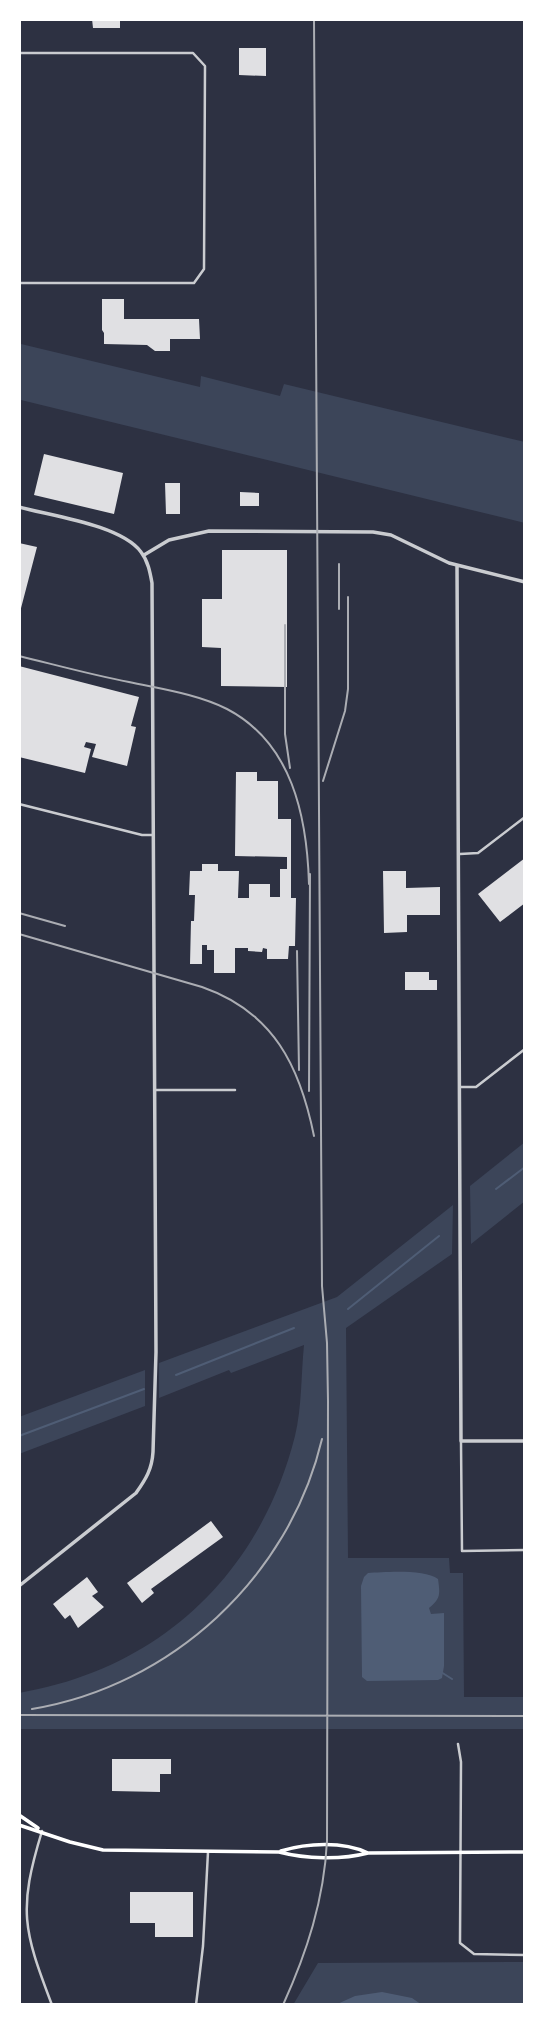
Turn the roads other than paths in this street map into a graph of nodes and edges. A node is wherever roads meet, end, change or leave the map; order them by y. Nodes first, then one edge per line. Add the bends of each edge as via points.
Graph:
1 (19, 53) edge
2 (19, 283) edge
3 (19, 507) edge
4 (144, 555) junction
5 (457, 565) junction
6 (525, 582) edge
7 (19, 804) edge
8 (525, 817) edge
9 (153, 835) junction
10 (460, 854) junction
11 (525, 1049) edge
12 (459, 1087) junction
13 (155, 1090) junction
14 (235, 1090) dead end
15 (461, 1441) junction
16 (525, 1441) edge
17 (525, 1550) edge
18 (19, 1586) edge
19 (458, 1744) dead end
20 (19, 1815) edge
21 (19, 1825) edge
22 (42, 1831) junction
23 (208, 1852) junction
24 (279, 1852) junction
25 (525, 1852) edge
26 (368, 1853) junction
27 (461, 1853) junction
28 (525, 1955) edge
29 (52, 2005) edge
30 (196, 2005) edge

1 - 2 street via 193,53 205,66 204,269 194,284
3 - 4 street via 105,529 122,536
4 - 5 street via 169,540 209,531 373,532
4 - 9 street via 152,583
5 - 6 street
5 - 10 street
7 - 9 street
8 - 10 street via 478,853
9 - 13 street
10 - 12 street
11 - 12 street via 476,1087
12 - 15 street
13 - 14 street
13 - 18 street via 152,1467 136,1493
15 - 16 street
15 - 17 street via 461,1551
19 - 27 street
20 - 22 main road
21 - 22 main road
22 - 23 main road via 103,1850
22 - 29 street via 25,1909 29,1942
23 - 24 main road
23 - 30 street
24 - 26 main road via 297,1857
24 - 26 main road via 297,1846 353,1846
25 - 27 main road
26 - 27 main road
27 - 28 street via 460,1943 474,1954

